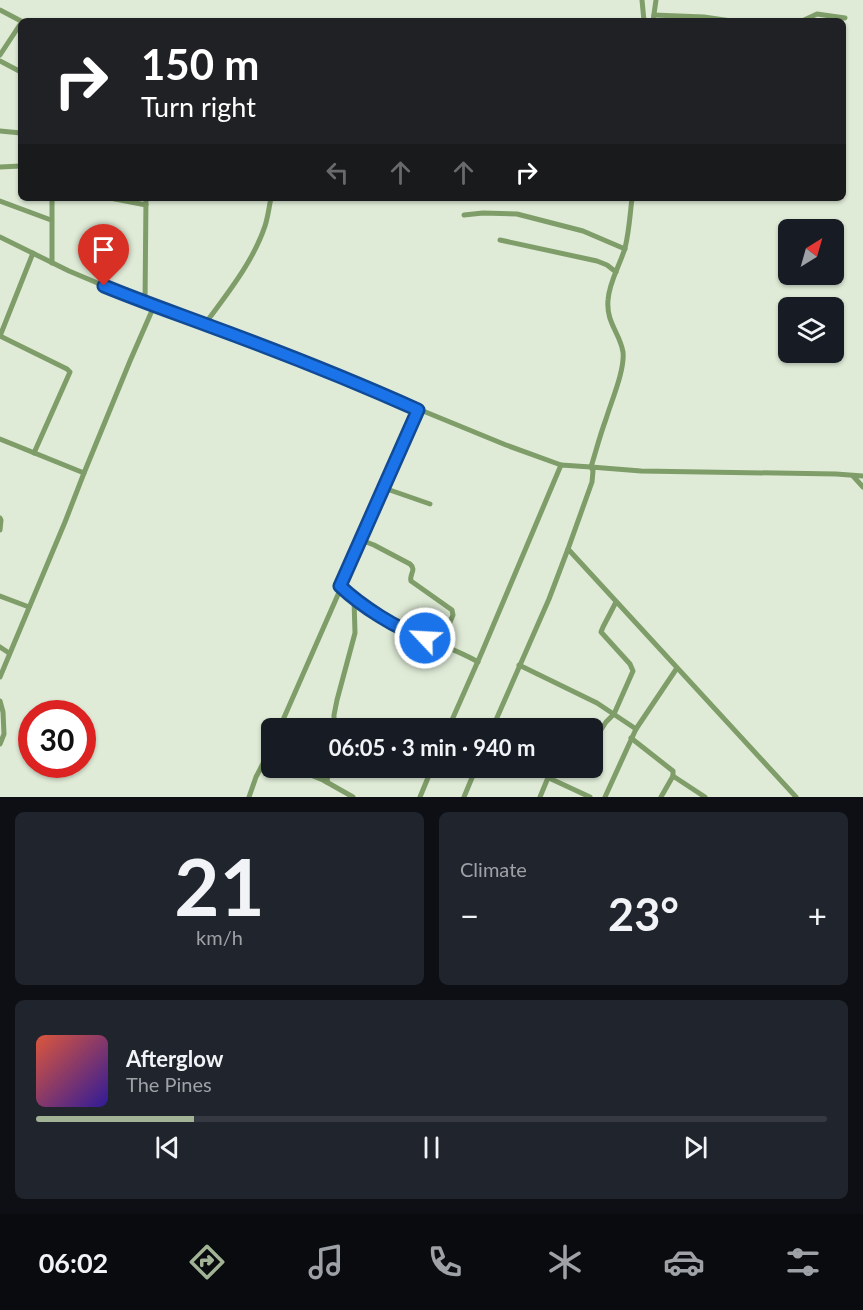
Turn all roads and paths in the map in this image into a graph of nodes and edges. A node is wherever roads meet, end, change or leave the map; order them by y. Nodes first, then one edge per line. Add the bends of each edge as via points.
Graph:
1 (642, 0) edge
2 (656, 0) edge
3 (0, 10) edge
4 (644, 18) edge
5 (654, 18) edge
6 (711, 18) edge
7 (808, 18) edge
8 (845, 18) dead end
9 (18, 20) edge
10 (18, 27) edge
11 (0, 55) edge
12 (0, 61) edge
13 (18, 70) edge
14 (0, 131) edge
15 (18, 133) edge
16 (0, 166) edge
17 (18, 166) edge
18 (0, 201) edge
19 (52, 201) edge
20 (146, 201) edge
21 (270, 201) edge
22 (632, 201) edge
23 (464, 215) dead end
24 (51, 220) junction
25 (0, 237) edge
26 (500, 240) dead end
27 (625, 249) junction
28 (33, 253) junction
29 (52, 263) junction
30 (616, 272) junction
31 (145, 303) junction
32 (154, 306) junction
33 (205, 324) junction
34 (0, 336) edge
35 (418, 410) junction
36 (0, 439) edge
37 (34, 453) junction
38 (561, 465) junction
39 (591, 467) junction
40 (84, 473) junction
41 (853, 476) junction
42 (863, 476) edge
43 (863, 487) edge
44 (384, 488) junction
45 (430, 504) dead end
46 (0, 518) edge
47 (0, 530) edge
48 (361, 540) junction
49 (568, 549) junction
50 (340, 586) junction
51 (0, 596) edge
52 (354, 599) junction
53 (616, 602) junction
54 (29, 607) junction
55 (441, 644) junction
56 (0, 646) edge
57 (9, 653) junction
58 (478, 662) junction
59 (519, 665) junction
60 (676, 668) junction
61 (0, 677) edge
62 (0, 701) edge
63 (614, 714) junction
64 (284, 718) edge
65 (334, 718) edge
66 (453, 718) edge
67 (497, 718) edge
68 (603, 727) edge
69 (636, 729) junction
70 (631, 738) junction
71 (0, 744) edge
72 (261, 769) edge
73 (673, 776) junction
74 (317, 778) edge
75 (328, 778) edge
76 (428, 778) edge
77 (472, 778) edge
78 (549, 778) edge
79 (551, 778) edge
80 (327, 782) junction
81 (249, 797) edge
82 (353, 797) edge
83 (420, 797) edge
84 (464, 797) edge
85 (540, 797) edge
86 (590, 797) edge
87 (605, 797) edge
88 (661, 797) edge
89 (705, 797) edge
90 (796, 797) edge

1 - 4 street
2 - 5 street
3 - 9 street
5 - 6 street
7 - 8 street via 817,14
10 - 11 street
12 - 13 street
14 - 15 street
16 - 17 street
18 - 24 street
19 - 24 street
20 - 31 street
21 - 33 street via 261,238 238,279
22 - 27 street
23 - 27 street via 517,214 584,231
24 - 29 street
25 - 28 street
26 - 30 street via 597,261
27 - 30 street
28 - 29 street
28 - 34 street
29 - 31 street
30 - 39 street via 608,312 623,361
31 - 32 street
32 - 33 street
32 - 40 street
33 - 35 street
34 - 37 street via 70,372
35 - 38 street
35 - 44 street
36 - 37 street
37 - 40 street
38 - 39 street
38 - 58 street
39 - 41 street
39 - 49 street via 592,482
40 - 54 street
41 - 42 street
41 - 43 street
44 - 45 street
44 - 48 street
46 - 47 street
48 - 50 street
48 - 55 street via 410,564 411,581 453,610
49 - 53 street
49 - 59 street
50 - 52 street
50 - 64 street
51 - 54 street
52 - 55 street via 409,632
52 - 65 street via 355,633
53 - 60 street
53 - 63 street via 602,632 633,671
54 - 57 street
55 - 58 street
56 - 57 street
57 - 61 street
58 - 66 street
59 - 63 street
59 - 67 street
60 - 69 street
60 - 90 street
62 - 71 street via 4,734
63 - 68 street
63 - 69 street
69 - 70 street
70 - 73 street via 671,768
70 - 87 street
72 - 81 street
73 - 88 street
73 - 89 street
74 - 80 street
75 - 80 street
76 - 83 street
77 - 84 street
78 - 85 street
79 - 86 street
80 - 82 street

